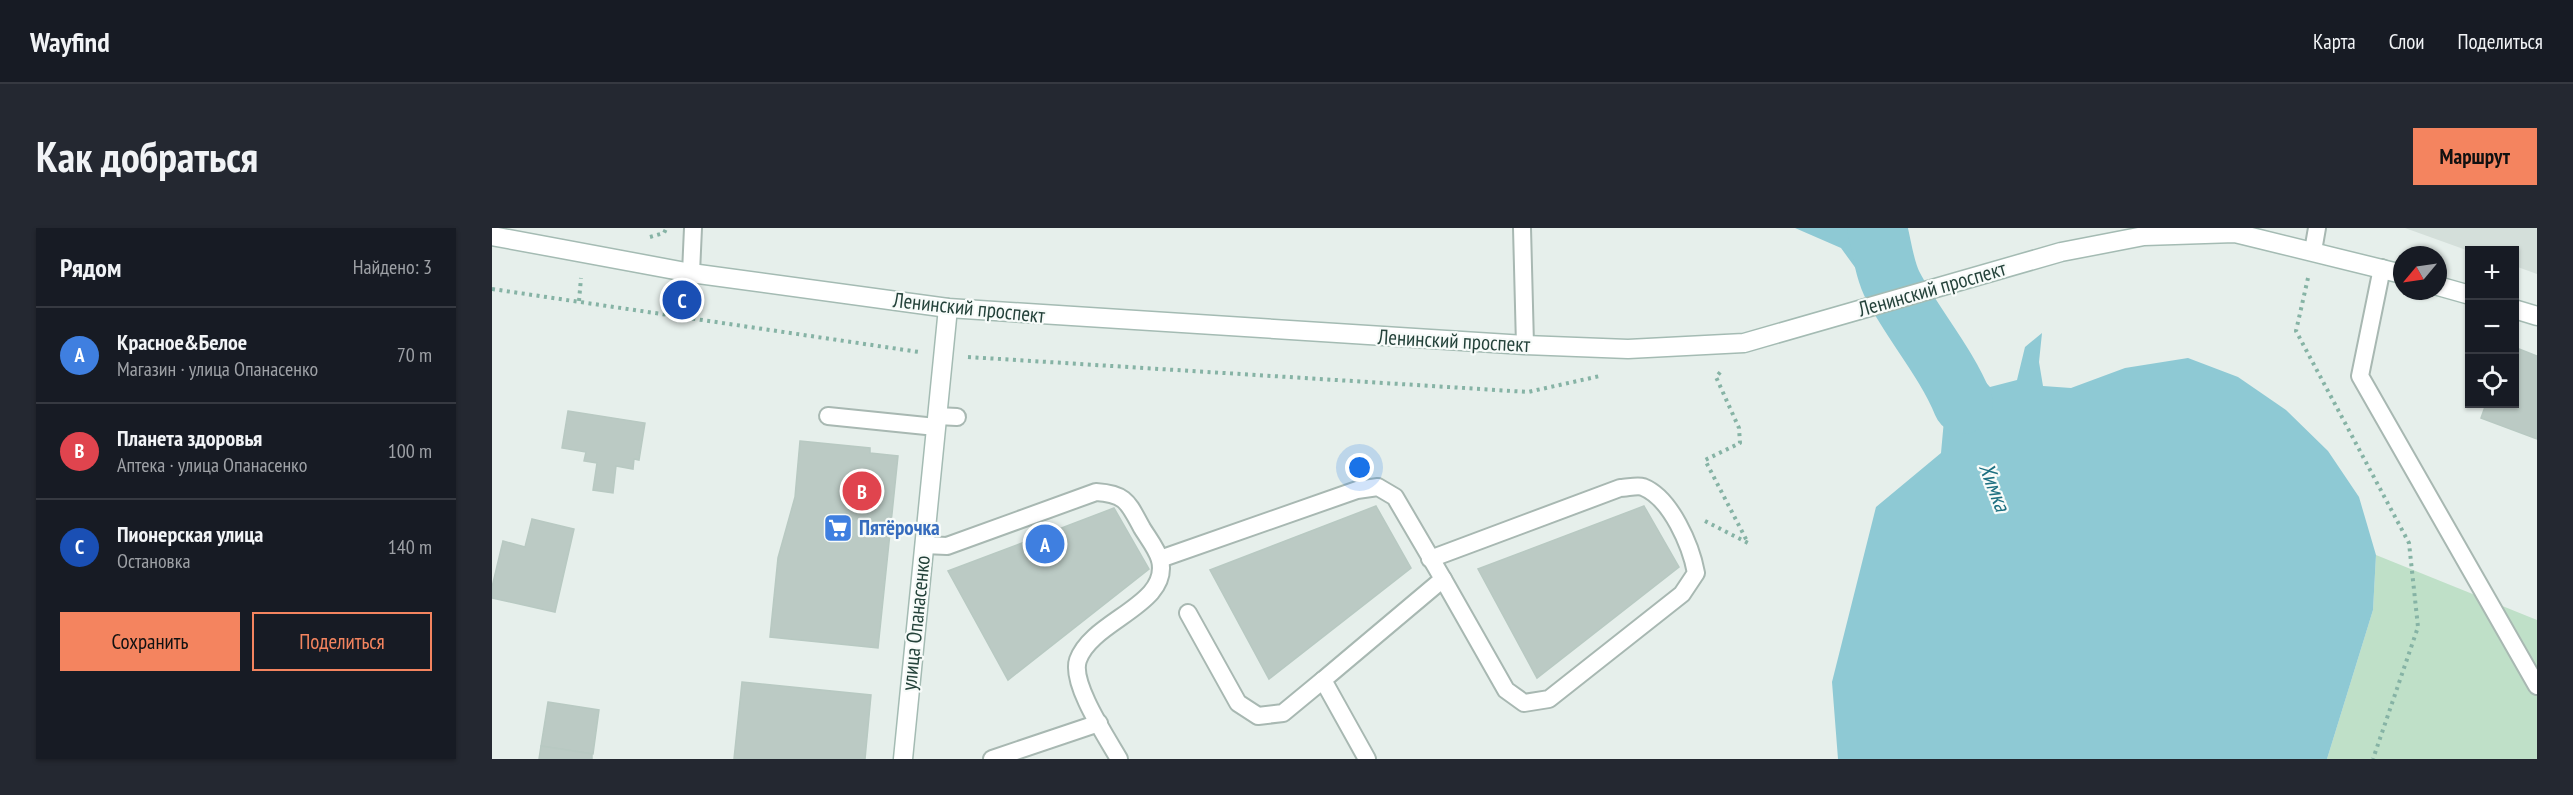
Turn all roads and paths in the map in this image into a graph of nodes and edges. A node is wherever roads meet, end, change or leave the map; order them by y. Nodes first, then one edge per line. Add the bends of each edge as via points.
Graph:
1 (693, 228) edge
2 (1522, 228) edge
3 (2317, 228) edge
4 (492, 236) edge
5 (2313, 251) junction
6 (2382, 268) junction
7 (2393, 271) edge
8 (691, 273) junction
9 (2447, 288) edge
10 (492, 289) edge
11 (2465, 294) edge
12 (948, 308) junction
13 (2519, 311) edge
14 (2537, 316) edge
15 (1744, 343) junction
16 (1525, 345) junction
17 (943, 356) junction
18 (1608, 374) dead end
19 (828, 416) dead end
20 (957, 417) dead end
21 (936, 422) junction
22 (1700, 518) dead end
23 (924, 545) junction
24 (1160, 559) junction
25 (1430, 559) junction
26 (1443, 579) junction
27 (1188, 613) dead end
28 (1323, 680) junction
29 (2537, 686) edge
30 (1099, 723) junction
31 (1363, 758) edge
32 (903, 759) edge
33 (992, 759) edge
34 (1119, 759) edge
35 (2373, 759) edge

1 - 8 lane
2 - 16 lane
3 - 5 lane
4 - 8 main road, Ленинский проспект
5 - 6 main road, Ленинский проспект
5 - 15 main road, Ленинский проспект via 2235,233 2144,236 2061,252
5 - 35 path via 2296,331 2409,543 2418,627
6 - 7 main road, Ленинский проспект
6 - 29 lane via 2360,376
8 - 12 main road, Ленинский проспект
9 - 11 main road
10 - 17 path
12 - 16 main road, Ленинский проспект
12 - 17 main road, улица Опанасенко
13 - 14 main road
15 - 16 main road, Ленинский проспект via 1628,349
15 - 22 path via 1716,377 1739,428 1740,443 1706,460 1748,543
17 - 18 path via 1528,392
17 - 21 main road, улица Опанасенко
19 - 21 lane
20 - 21 lane
21 - 23 main road, улица Опанасенко
23 - 24 lane via 947,546 1096,492 1115,493 1129,505
23 - 32 main road, улица Опанасенко
24 - 25 lane via 1357,490 1377,487 1395,497
24 - 30 lane via 1161,578 1152,593 1090,639 1077,661 1080,690
25 - 26 lane
25 - 26 lane via 1620,488 1641,486 1662,498 1692,550 1696,573 1682,594 1548,699 1524,703 1506,690
26 - 28 lane
27 - 28 lane via 1238,703 1258,716 1283,713
28 - 31 lane
30 - 33 lane
30 - 34 lane

